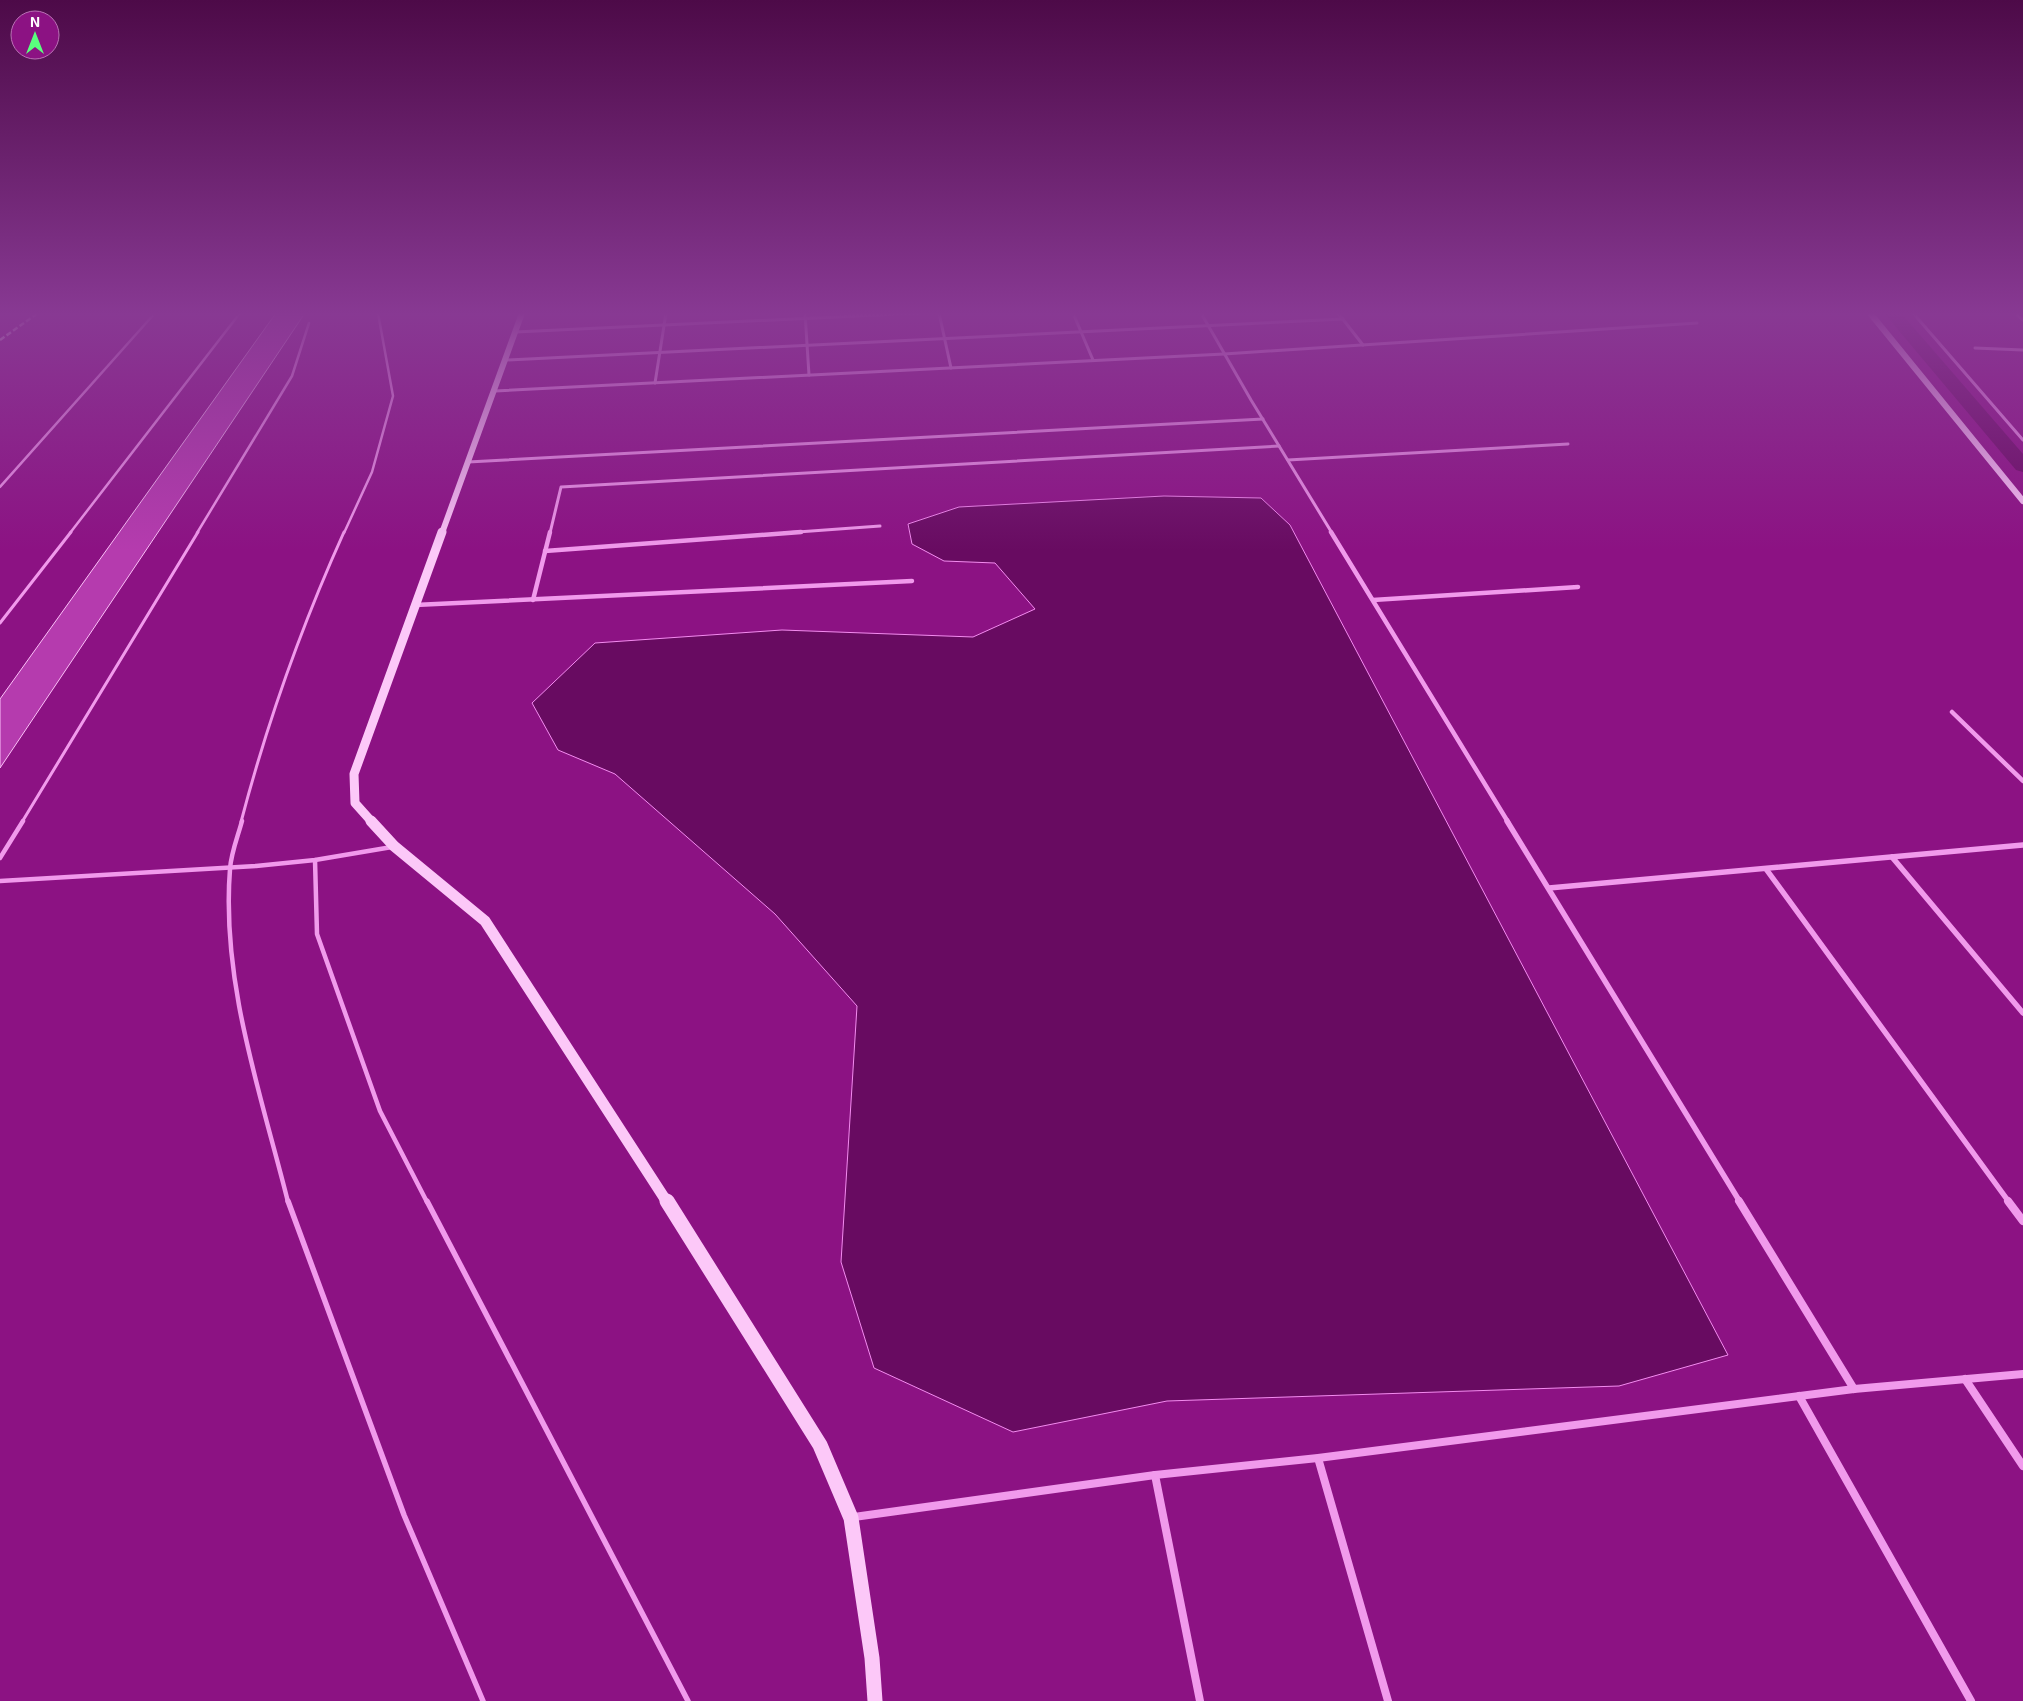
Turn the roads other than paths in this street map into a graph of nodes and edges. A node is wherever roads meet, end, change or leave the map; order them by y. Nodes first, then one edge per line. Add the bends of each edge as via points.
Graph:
1 (84, 392) edge
2 (179, 392) edge
3 (282, 392) edge
4 (392, 392) edge
5 (494, 392) edge
6 (1247, 392) edge
7 (1935, 392) edge
8 (1982, 392) edge
9 (1263, 419) junction
10 (2023, 440) edge
11 (1568, 444) dead end
12 (1280, 446) junction
13 (1288, 460) junction
14 (468, 462) junction
15 (0, 486) edge
16 (2023, 501) edge
17 (880, 526) dead end
18 (545, 551) junction
19 (912, 581) dead end
20 (1578, 587) dead end
21 (533, 600) junction
22 (1373, 600) junction
23 (416, 605) junction
24 (0, 623) edge
25 (1952, 712) dead end
26 (2023, 781) edge
27 (2023, 845) edge
28 (394, 846) junction
29 (1892, 857) junction
30 (0, 858) edge
31 (315, 860) junction
32 (230, 867) junction
33 (1766, 869) junction
34 (0, 881) edge
35 (1549, 888) junction
36 (2023, 1013) edge
37 (2023, 1221) edge
38 (2023, 1374) edge
39 (1965, 1379) junction
40 (1854, 1388) junction
41 (1799, 1396) junction
42 (1318, 1458) junction
43 (2023, 1466) edge
44 (1155, 1474) junction
45 (851, 1518) junction
46 (483, 1701) edge
47 (688, 1701) edge
48 (875, 1701) edge
49 (1200, 1701) edge
50 (1388, 1701) edge
51 (1970, 1701) edge

1 - 15 lane
2 - 24 lane
3 - 30 lane
4 - 32 lane via 372,472 318,589 256,765
5 - 14 street
6 - 9 street
7 - 16 street
8 - 10 street
9 - 12 street
9 - 14 street
11 - 13 street
12 - 13 street
12 - 18 street via 561,487
13 - 22 street
14 - 23 street
17 - 18 street
18 - 21 street
19 - 21 street
20 - 22 street
21 - 23 street
22 - 35 street
23 - 28 street via 354,774 355,803
25 - 26 street
27 - 29 street
28 - 31 lane
28 - 45 street via 485,921 678,1218 820,1445
29 - 33 street
29 - 36 street
31 - 32 lane
31 - 47 lane via 317,934 380,1111
32 - 34 lane
32 - 46 lane via 229,921 239,1010 291,1212 404,1515
33 - 35 street
33 - 37 street
35 - 40 street
38 - 39 street
39 - 40 street
39 - 43 street
40 - 41 street
41 - 42 street
41 - 51 street
42 - 44 street
42 - 50 street
44 - 45 street
44 - 49 street
45 - 48 street via 872,1658

